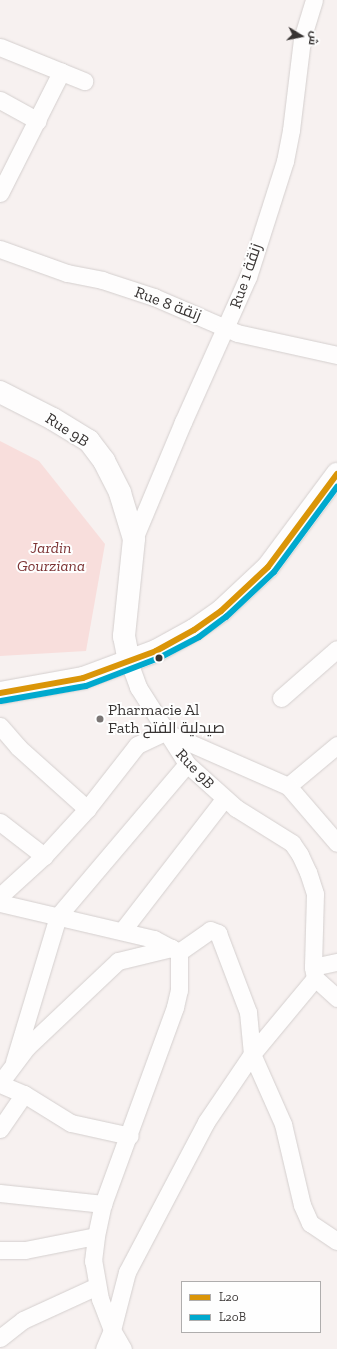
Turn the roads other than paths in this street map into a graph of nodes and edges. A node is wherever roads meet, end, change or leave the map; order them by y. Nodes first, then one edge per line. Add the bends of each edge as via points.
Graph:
1 (314, 0) edge
2 (1, 49) edge
3 (61, 72) junction
4 (84, 81) dead end
5 (0, 100) edge
6 (38, 122) junction
7 (0, 193) edge
8 (0, 249) edge
9 (225, 328) junction
10 (337, 354) edge
11 (0, 392) edge
12 (337, 474) edge
13 (134, 538) junction
14 (337, 649) edge
15 (129, 662) junction
16 (0, 693) edge
17 (281, 698) dead end
18 (0, 726) edge
19 (165, 732) junction
20 (337, 745) edge
21 (187, 764) junction
22 (288, 786) junction
23 (224, 799) junction
24 (87, 809) junction
25 (0, 822) edge
26 (337, 843) edge
27 (44, 856) junction
28 (0, 896) edge
29 (0, 903) edge
30 (58, 916) junction
31 (122, 931) junction
32 (175, 950) junction
33 (337, 962) edge
34 (314, 972) junction
35 (337, 998) edge
36 (252, 1054) junction
37 (14, 1062) junction
38 (0, 1084) edge
39 (24, 1094) junction
40 (0, 1129) edge
41 (130, 1136) junction
42 (0, 1192) edge
43 (104, 1204) junction
44 (96, 1236) junction
45 (337, 1241) edge
46 (0, 1250) edge
47 (97, 1286) junction
48 (112, 1330) junction
49 (0, 1338) edge
50 (104, 1349) edge
51 (124, 1349) edge

1 - 9 street, Rue 1 زنقة via 302,39 285,160 248,277
2 - 3 street
3 - 4 street
3 - 6 street
5 - 6 street
6 - 7 street
8 - 9 street, Rue 8 زنقة via 67,273 102,280 154,297
9 - 10 street, Rue 8 زنقة
9 - 13 street, Rue 1 زنقة
11 - 13 main road, Rue 9B via 79,433 96,449 120,492
12 - 15 main road via 268,567 221,611 188,634
13 - 15 main road, Rue 9B via 124,636
14 - 17 street
15 - 16 main road via 83,678
15 - 19 street, Rue 9B via 138,687
18 - 24 street via 18,747
19 - 21 street, Rue 9B
19 - 22 street
19 - 24 street via 137,745
20 - 22 street
21 - 23 street, Rue 9B
21 - 30 street
22 - 26 street
23 - 31 street
23 - 34 street, Rue 9B via 292,843 300,855 315,894
24 - 27 street
25 - 27 street
27 - 28 street
29 - 30 street
30 - 31 street
30 - 37 street
31 - 32 street via 154,939
32 - 36 street via 210,930 218,933 248,1012
32 - 37 street via 118,961
32 - 41 street via 179,990 175,1007 166,1037 148,1076
33 - 34 street
34 - 35 street
34 - 36 street
36 - 45 street via 283,1124 302,1205 310,1223
36 - 48 street via 206,1122 127,1272
37 - 38 street
38 - 39 street
39 - 40 street
39 - 41 street via 70,1123
41 - 43 street
42 - 43 street
43 - 44 street
44 - 46 street via 25,1250
44 - 47 street via 92,1261
47 - 48 street
47 - 49 street via 23,1320
48 - 50 street
48 - 51 street

